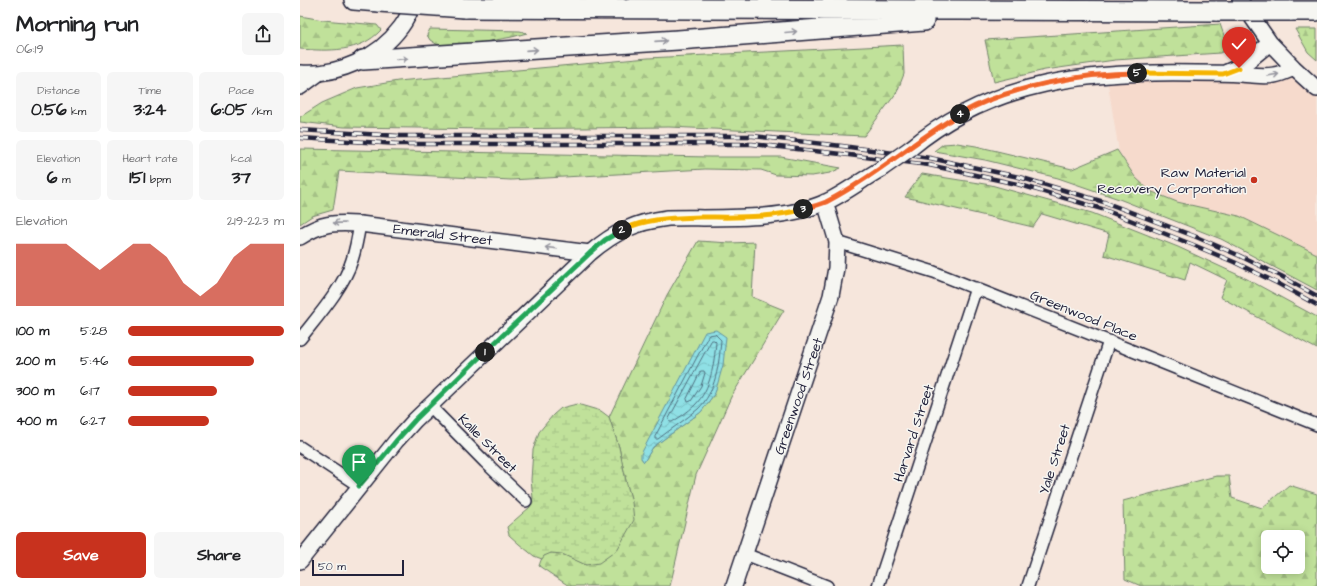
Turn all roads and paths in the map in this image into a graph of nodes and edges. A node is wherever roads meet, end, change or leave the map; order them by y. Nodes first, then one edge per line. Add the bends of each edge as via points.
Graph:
1 (354, 0) edge
2 (415, 0) edge
3 (1240, 0) edge
4 (1044, 11) junction
5 (1317, 11) edge
6 (1270, 43) junction
7 (363, 60) junction
8 (1294, 68) junction
9 (300, 73) edge
10 (319, 73) junction
11 (1223, 74) junction
12 (300, 87) edge
13 (1317, 89) edge
14 (826, 202) junction
15 (360, 224) junction
16 (300, 237) edge
17 (837, 242) junction
18 (590, 253) junction
19 (976, 288) junction
20 (300, 339) edge
21 (1109, 341) junction
22 (429, 405) junction
23 (1317, 425) edge
24 (300, 447) edge
25 (359, 486) junction
26 (526, 501) dead end
27 (744, 554) junction
28 (300, 561) edge
29 (734, 586) edge
30 (827, 586) edge
31 (878, 586) edge
32 (1028, 586) edge

1 - 4 highway, bridge via 465,8
2 - 7 street via 400,28 381,48
3 - 6 street
4 - 5 highway, bridge
7 -> 4 highway via 746,36
6 - 8 street
6 - 11 street via 1243,65
7 - 10 street via 350,66
11 -> 8 street via 1273,75
8 - 13 street
9 - 10 street
10 - 12 street
11 - 14 street, bridge via 1130,73 1076,78 1028,88 967,110 941,125 881,169
14 - 17 street, Greenwood Street
14 - 18 street via 802,210 767,216 653,220 622,230
15 -> 16 street, Emerald Street via 332,223
18 -> 15 street, Emerald Street
15 - 20 street via 347,273 326,306
17 - 19 street, Greenwood Place
17 - 27 street, Greenwood Street via 836,268 826,311
18 - 22 street
19 - 21 street, Greenwood Place
19 - 31 street, Harvard Street
21 - 23 street, Greenwood Place
21 - 32 street, Yale Street
22 - 25 street
22 - 26 street, Kalle Street
24 - 25 street
25 - 28 street
27 - 29 street, Greenwood Street
27 - 30 street

